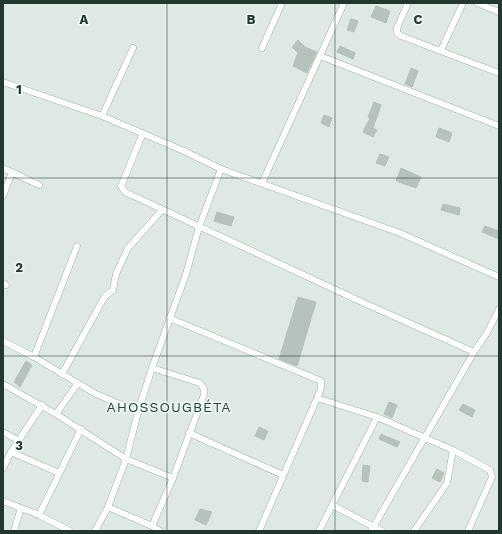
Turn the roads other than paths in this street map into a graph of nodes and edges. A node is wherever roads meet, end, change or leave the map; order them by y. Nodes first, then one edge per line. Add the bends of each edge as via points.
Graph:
1 (282, 3) edge
2 (344, 3) edge
3 (408, 3) edge
4 (463, 3) edge
5 (477, 3) edge
6 (499, 12) edge
7 (133, 48) dead end
8 (262, 48) dead end
9 (441, 50) junction
10 (320, 56) junction
11 (499, 73) edge
12 (3, 83) edge
13 (102, 116) junction
14 (499, 126) edge
15 (143, 133) junction
16 (3, 168) edge
17 (221, 169) junction
18 (12, 172) junction
19 (262, 183) junction
20 (39, 185) dead end
21 (3, 196) edge
22 (162, 210) junction
23 (199, 227) junction
24 (77, 246) dead end
25 (499, 277) edge
26 (499, 309) edge
27 (170, 318) junction
28 (3, 341) edge
29 (474, 352) junction
30 (34, 357) junction
31 (152, 368) junction
32 (62, 374) junction
33 (78, 383) junction
34 (3, 384) edge
35 (317, 398) junction
36 (42, 405) junction
37 (138, 412) junction
38 (56, 414) junction
39 (377, 417) junction
40 (81, 430) junction
41 (3, 432) edge
42 (189, 434) junction
43 (426, 438) junction
44 (19, 441) junction
45 (453, 450) junction
46 (11, 452) junction
47 (126, 459) junction
48 (3, 468) edge
49 (59, 473) junction
50 (283, 474) junction
51 (173, 478) junction
52 (3, 501) edge
53 (332, 505) junction
54 (108, 507) junction
55 (21, 508) junction
56 (39, 515) junction
57 (152, 526) junction
58 (372, 529) edge
59 (14, 531) edge
60 (70, 531) edge
61 (95, 531) edge
62 (160, 531) edge
63 (259, 531) edge
64 (319, 531) edge
65 (382, 531) edge
66 (414, 531) edge
67 (468, 531) edge

1 - 8 street
2 - 10 street
3 - 9 street via 397,28 398,32 401,36
4 - 9 street
5 - 6 street
7 - 13 street
9 - 11 street
10 - 14 street
10 - 19 street
12 - 13 street
13 - 15 street
15 - 17 street
15 - 22 street via 121,186 125,192
16 - 18 street
17 - 19 street
17 - 23 street
18 - 20 street
18 - 21 street
19 - 25 street via 400,233
22 - 23 street
22 - 32 street via 128,248 116,274 113,290 105,296
23 - 27 street
23 - 29 street
24 - 30 street
26 - 29 street
27 - 31 street
27 - 35 street via 317,379 321,382 321,388
28 - 30 street
29 - 43 street
30 - 32 street
31 - 37 street
31 - 42 street via 200,383 204,389
32 - 33 street
33 - 37 street via 96,394
33 - 38 street
34 - 36 street
35 - 39 street
35 - 50 street
36 - 38 street
36 - 44 street
37 - 47 street
38 - 40 street
39 - 43 street
39 - 53 street
40 - 47 street
40 - 49 street
41 - 44 street
42 - 50 street
42 - 51 street
43 - 45 street
43 - 58 street
44 - 46 street
45 - 66 street via 447,483
45 - 67 street via 490,470 492,477
46 - 48 street
46 - 49 street
47 - 51 street
47 - 54 street
49 - 56 street
50 - 63 street
51 - 57 street
52 - 55 street
53 - 58 street
53 - 64 street
54 - 57 street
54 - 61 street
55 - 56 street
55 - 59 street
56 - 60 street
57 - 62 street
58 - 65 street

